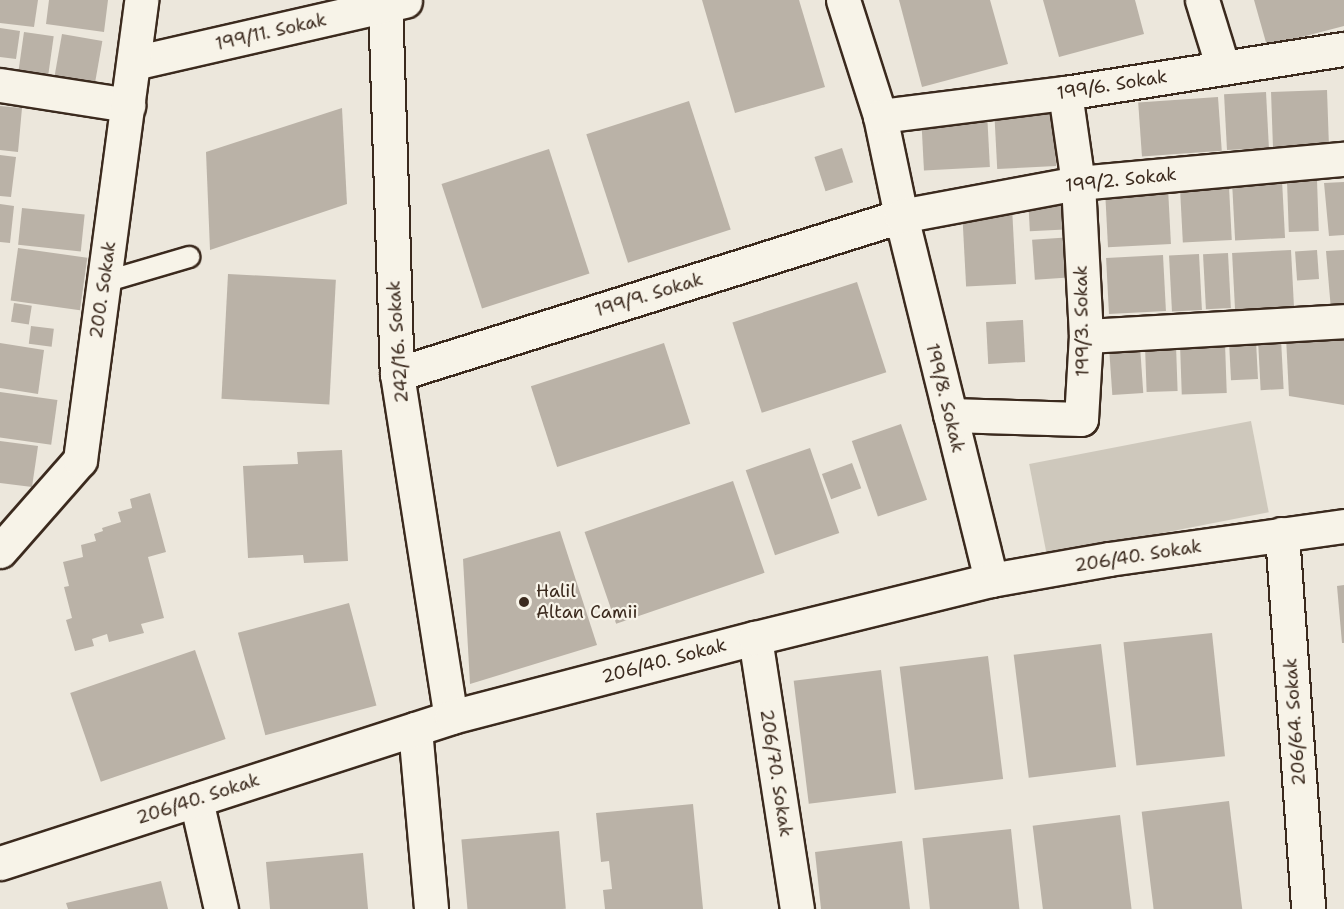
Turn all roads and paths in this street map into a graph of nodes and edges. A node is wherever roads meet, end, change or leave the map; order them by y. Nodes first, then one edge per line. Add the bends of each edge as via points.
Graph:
1 (141, 0) edge
2 (843, 0) edge
3 (1202, 0) edge
4 (392, 2) edge
5 (1344, 49) edge
6 (134, 63) junction
7 (1223, 68) junction
8 (0, 85) edge
9 (1065, 93) junction
10 (128, 105) junction
11 (880, 116) junction
12 (1344, 159) edge
13 (1078, 183) junction
14 (900, 216) junction
15 (189, 257) dead end
16 (104, 282) junction
17 (1344, 321) edge
18 (1086, 336) junction
19 (397, 374) junction
20 (950, 415) junction
21 (1344, 526) edge
22 (1282, 534) junction
23 (0, 551) edge
24 (991, 580) junction
25 (755, 638) junction
26 (451, 717) junction
27 (415, 729) junction
28 (196, 800) junction
29 (0, 863) edge
30 (221, 909) edge
31 (431, 909) edge
32 (796, 909) edge
33 (1308, 909) edge

1 - 6 street, 200. Sokak
2 - 11 street, 199/8. Sokak
3 - 7 street
4 - 6 street, 199/11. Sokak
4 - 19 street, 242/16. Sokak
5 - 7 street, 199/6. Sokak
6 - 10 street, 200. Sokak
7 - 9 street, 199/6. Sokak
8 - 10 street
9 - 11 street, 199/6. Sokak
9 - 13 street, 199/3. Sokak
10 - 16 street, 200. Sokak
11 - 14 street, 199/8. Sokak
12 - 13 street, 199/2. Sokak
13 - 14 street, 199/2. Sokak
13 - 18 street, 199/3. Sokak
14 - 19 street, 199/9. Sokak
14 - 20 street, 199/8. Sokak
15 - 16 lane
16 - 23 street, 200. Sokak via 80,460
17 - 18 street
18 - 20 street, 199/3. Sokak via 1081,419
19 - 26 street, 242/16. Sokak
20 - 24 street, 199/8. Sokak
21 - 22 street, 206/40. Sokak
22 - 24 street, 206/40. Sokak
22 - 33 street, 206/64. Sokak
24 - 25 street, 206/40. Sokak
25 - 26 street, 206/40. Sokak
25 - 32 street, 206/70. Sokak
26 - 27 street, 206/40. Sokak
27 - 28 street, 206/40. Sokak
27 - 31 street
28 - 29 street, 206/40. Sokak
28 - 30 street

